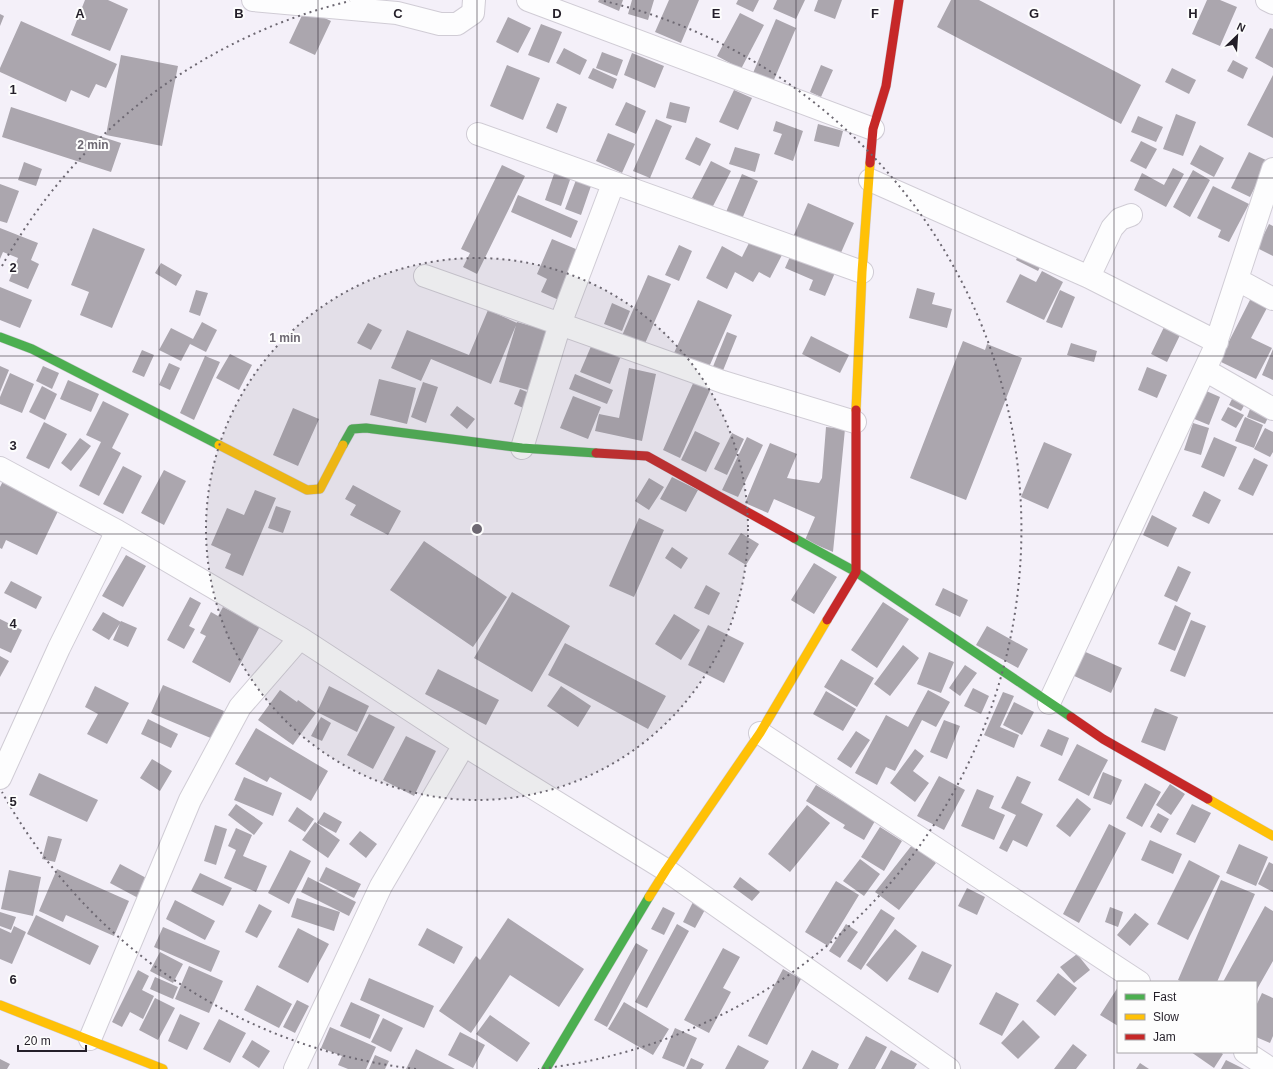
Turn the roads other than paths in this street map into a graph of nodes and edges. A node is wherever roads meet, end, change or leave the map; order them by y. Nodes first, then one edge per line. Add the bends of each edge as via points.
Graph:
1 (254, 0) edge
2 (474, 0) edge
3 (528, 0) edge
4 (899, 0) edge
5 (1267, 0) edge
6 (1273, 3) edge
7 (397, 6) edge
8 (873, 129) junction
9 (478, 134) dead end
10 (1273, 170) edge
11 (870, 180) junction
12 (613, 184) junction
13 (1131, 215) dead end
14 (862, 272) junction
15 (425, 276) dead end
16 (1089, 277) junction
17 (1238, 280) junction
18 (1273, 299) edge
19 (560, 324) junction
20 (0, 337) edge
21 (1217, 342) junction
22 (1205, 370) junction
23 (1273, 409) edge
24 (855, 422) junction
25 (522, 448) junction
26 (0, 468) edge
27 (117, 532) junction
28 (856, 572) junction
29 (300, 638) junction
30 (1049, 703) junction
31 (760, 733) junction
32 (464, 745) junction
33 (0, 778) edge
34 (1273, 836) edge
35 (666, 870) junction
36 (1137, 981) edge
37 (0, 1005) edge
38 (90, 1039) junction
39 (1247, 1053) edge
40 (163, 1069) edge
41 (294, 1069) edge
42 (546, 1069) edge
43 (949, 1069) edge
44 (1271, 1069) edge

1 - 7 street
2 - 7 street via 472,13 457,24 440,24
3 - 8 street
4 - 8 street via 886,86
5 - 6 street
8 - 11 street
9 - 12 street
10 - 17 street
11 - 14 street
11 - 16 street
12 - 14 street
12 - 19 street
13 - 16 street via 1120,218 1112,228
14 - 24 street
15 - 19 street
16 - 21 street
17 - 18 street
17 - 21 street
19 - 24 street via 723,382
19 - 25 street
20 - 25 street via 32,349 307,490 320,489 352,429 366,428
21 - 22 street
22 - 23 street
22 - 30 street
24 - 28 street
25 - 28 street via 647,456
26 - 27 street
27 - 29 street
27 - 33 street via 59,648
28 - 30 street
28 - 31 street
29 - 32 street
29 - 38 street via 240,707 190,800
30 - 34 street via 1103,739
31 - 35 street
31 - 36 street
32 - 35 street
32 - 41 street via 381,886
35 - 42 street
35 - 43 street
37 - 38 street
38 - 40 street
39 - 44 street

